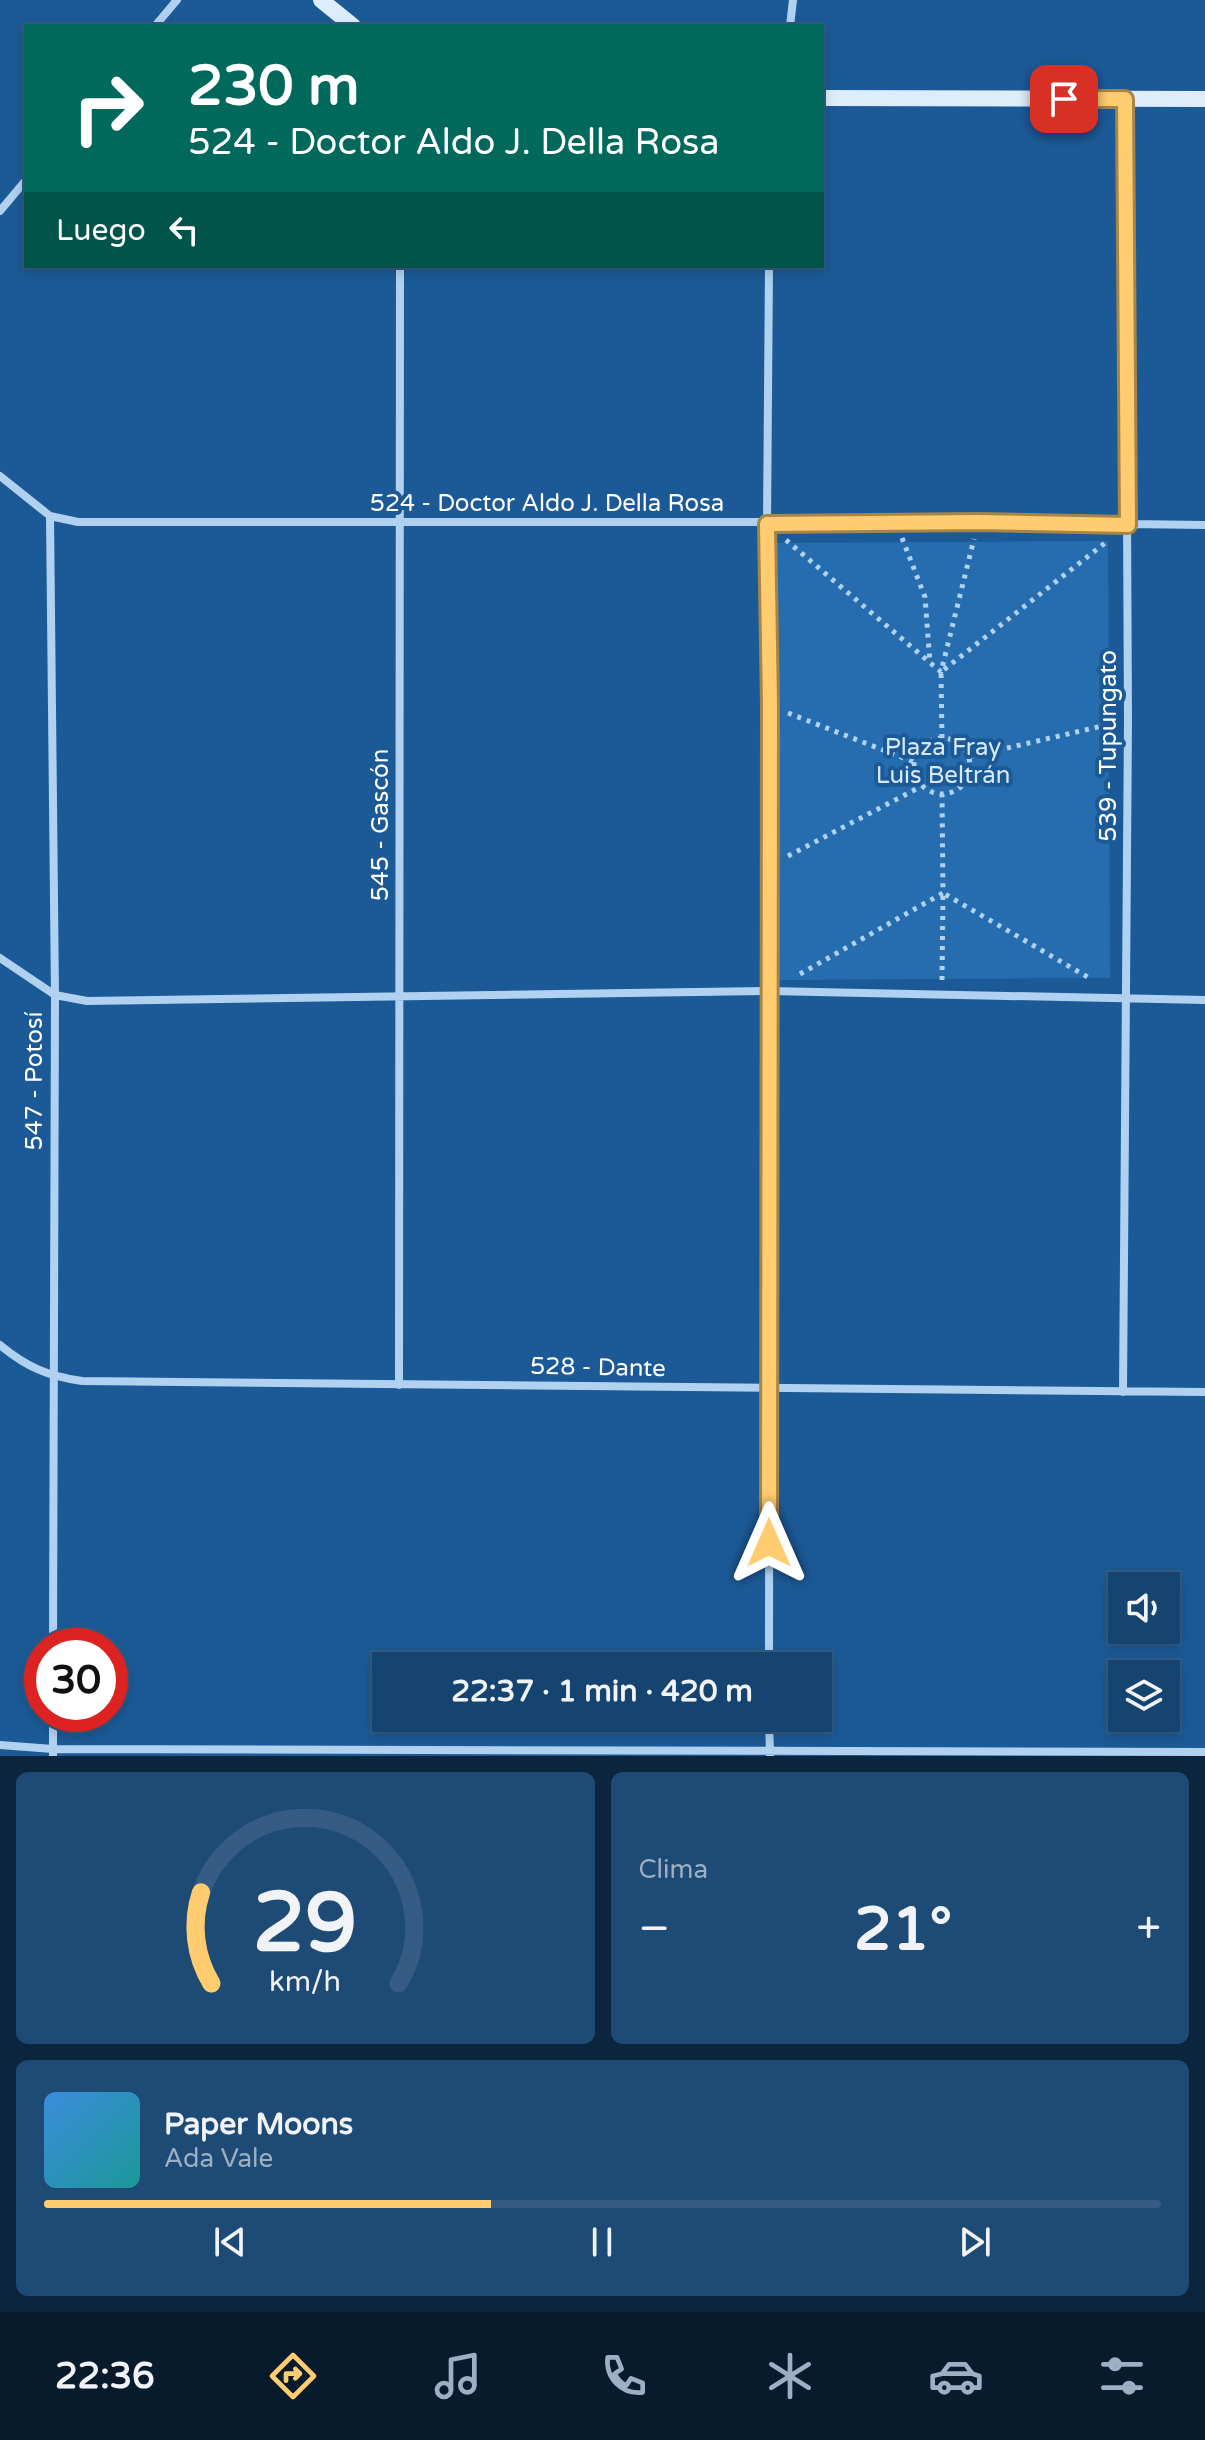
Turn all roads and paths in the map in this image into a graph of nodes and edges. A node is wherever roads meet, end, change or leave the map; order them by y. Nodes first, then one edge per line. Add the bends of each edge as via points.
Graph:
1 (177, 0) edge
2 (321, 0) edge
3 (793, 0) edge
4 (157, 24) edge
5 (351, 24) edge
6 (790, 24) edge
7 (824, 98) edge
8 (1125, 99) junction
9 (1205, 99) edge
10 (24, 182) edge
11 (0, 211) edge
12 (400, 268) edge
13 (769, 268) edge
14 (0, 476) edge
15 (50, 516) junction
16 (978, 522) junction
17 (400, 523) junction
18 (896, 523) junction
19 (767, 524) junction
20 (1128, 525) junction
21 (1205, 525) edge
22 (930, 663) junction
23 (941, 672) junction
24 (770, 705) junction
25 (1128, 720) junction
26 (942, 738) junction
27 (968, 757) junction
28 (914, 762) junction
29 (922, 786) junction
30 (942, 794) junction
31 (840, 829) junction
32 (844, 837) dead end
33 (769, 866) junction
34 (943, 893) junction
35 (0, 958) edge
36 (769, 991) junction
37 (941, 994) junction
38 (55, 995) junction
39 (400, 997) junction
40 (1126, 1000) junction
41 (1205, 1000) edge
42 (0, 1345) edge
43 (52, 1377) junction
44 (399, 1385) junction
45 (768, 1389) junction
46 (1123, 1392) junction
47 (1205, 1392) edge
48 (53, 1628) edge
49 (769, 1652) edge
50 (53, 1732) edge
51 (769, 1732) edge
52 (0, 1745) edge
53 (1205, 1752) edge
54 (53, 1753) edge
55 (770, 1753) edge

1 - 4 street
2 - 5 street
3 - 6 street
7 - 8 street
8 - 9 street
8 - 20 street, 539 - Tupungato
10 - 11 street
12 - 17 street, 545 - Gascón
13 - 19 street
14 - 15 street, 524 - Doctor Aldo J. Della Rosa
15 - 17 street, 524 - Doctor Aldo J. Della Rosa via 78,522
15 - 38 street, 547 - Potosí
16 - 18 street, 524 - Doctor Aldo J. Della Rosa
16 - 20 street, 524 - Doctor Aldo J. Della Rosa
16 - 23 path
17 - 19 street, 524 - Doctor Aldo J. Della Rosa
17 - 39 street, 545 - Gascón
18 - 19 street, 524 - Doctor Aldo J. Della Rosa
18 - 22 path via 925,597
19 - 22 path
19 - 24 street
20 - 21 street, 524 - Doctor Aldo J. Della Rosa
20 - 23 path
20 - 25 street, 539 - Tupungato
22 - 23 path
23 - 26 path
24 - 28 path
24 - 33 street
25 - 27 path
25 - 40 street, 539 - Tupungato
26 - 27 path via 956,743
26 - 28 path via 922,746
27 - 30 path via 963,784
28 - 29 path
29 - 30 path
29 - 31 path
30 - 34 path
31 - 32 path
31 - 33 path
33 - 36 street
34 - 36 path
34 - 37 path
34 - 40 path
35 - 38 street
36 - 37 street
36 - 39 street
36 - 45 street
37 - 40 street
38 - 39 street via 87,1001
38 - 43 street, 547 - Potosí
39 - 44 street, 545 - Gascón
40 - 41 street
40 - 46 street, 539 - Tupungato
42 - 43 street, 528 - Dante
43 - 44 street, 528 - Dante
43 - 48 street, 547 - Potosí
44 - 45 street, 528 - Dante
45 - 46 street, 528 - Dante
45 - 49 street
46 - 47 street, 528 - Dante
50 - 54 street
51 - 55 street
52 - 54 street
53 - 55 street
54 - 55 street

